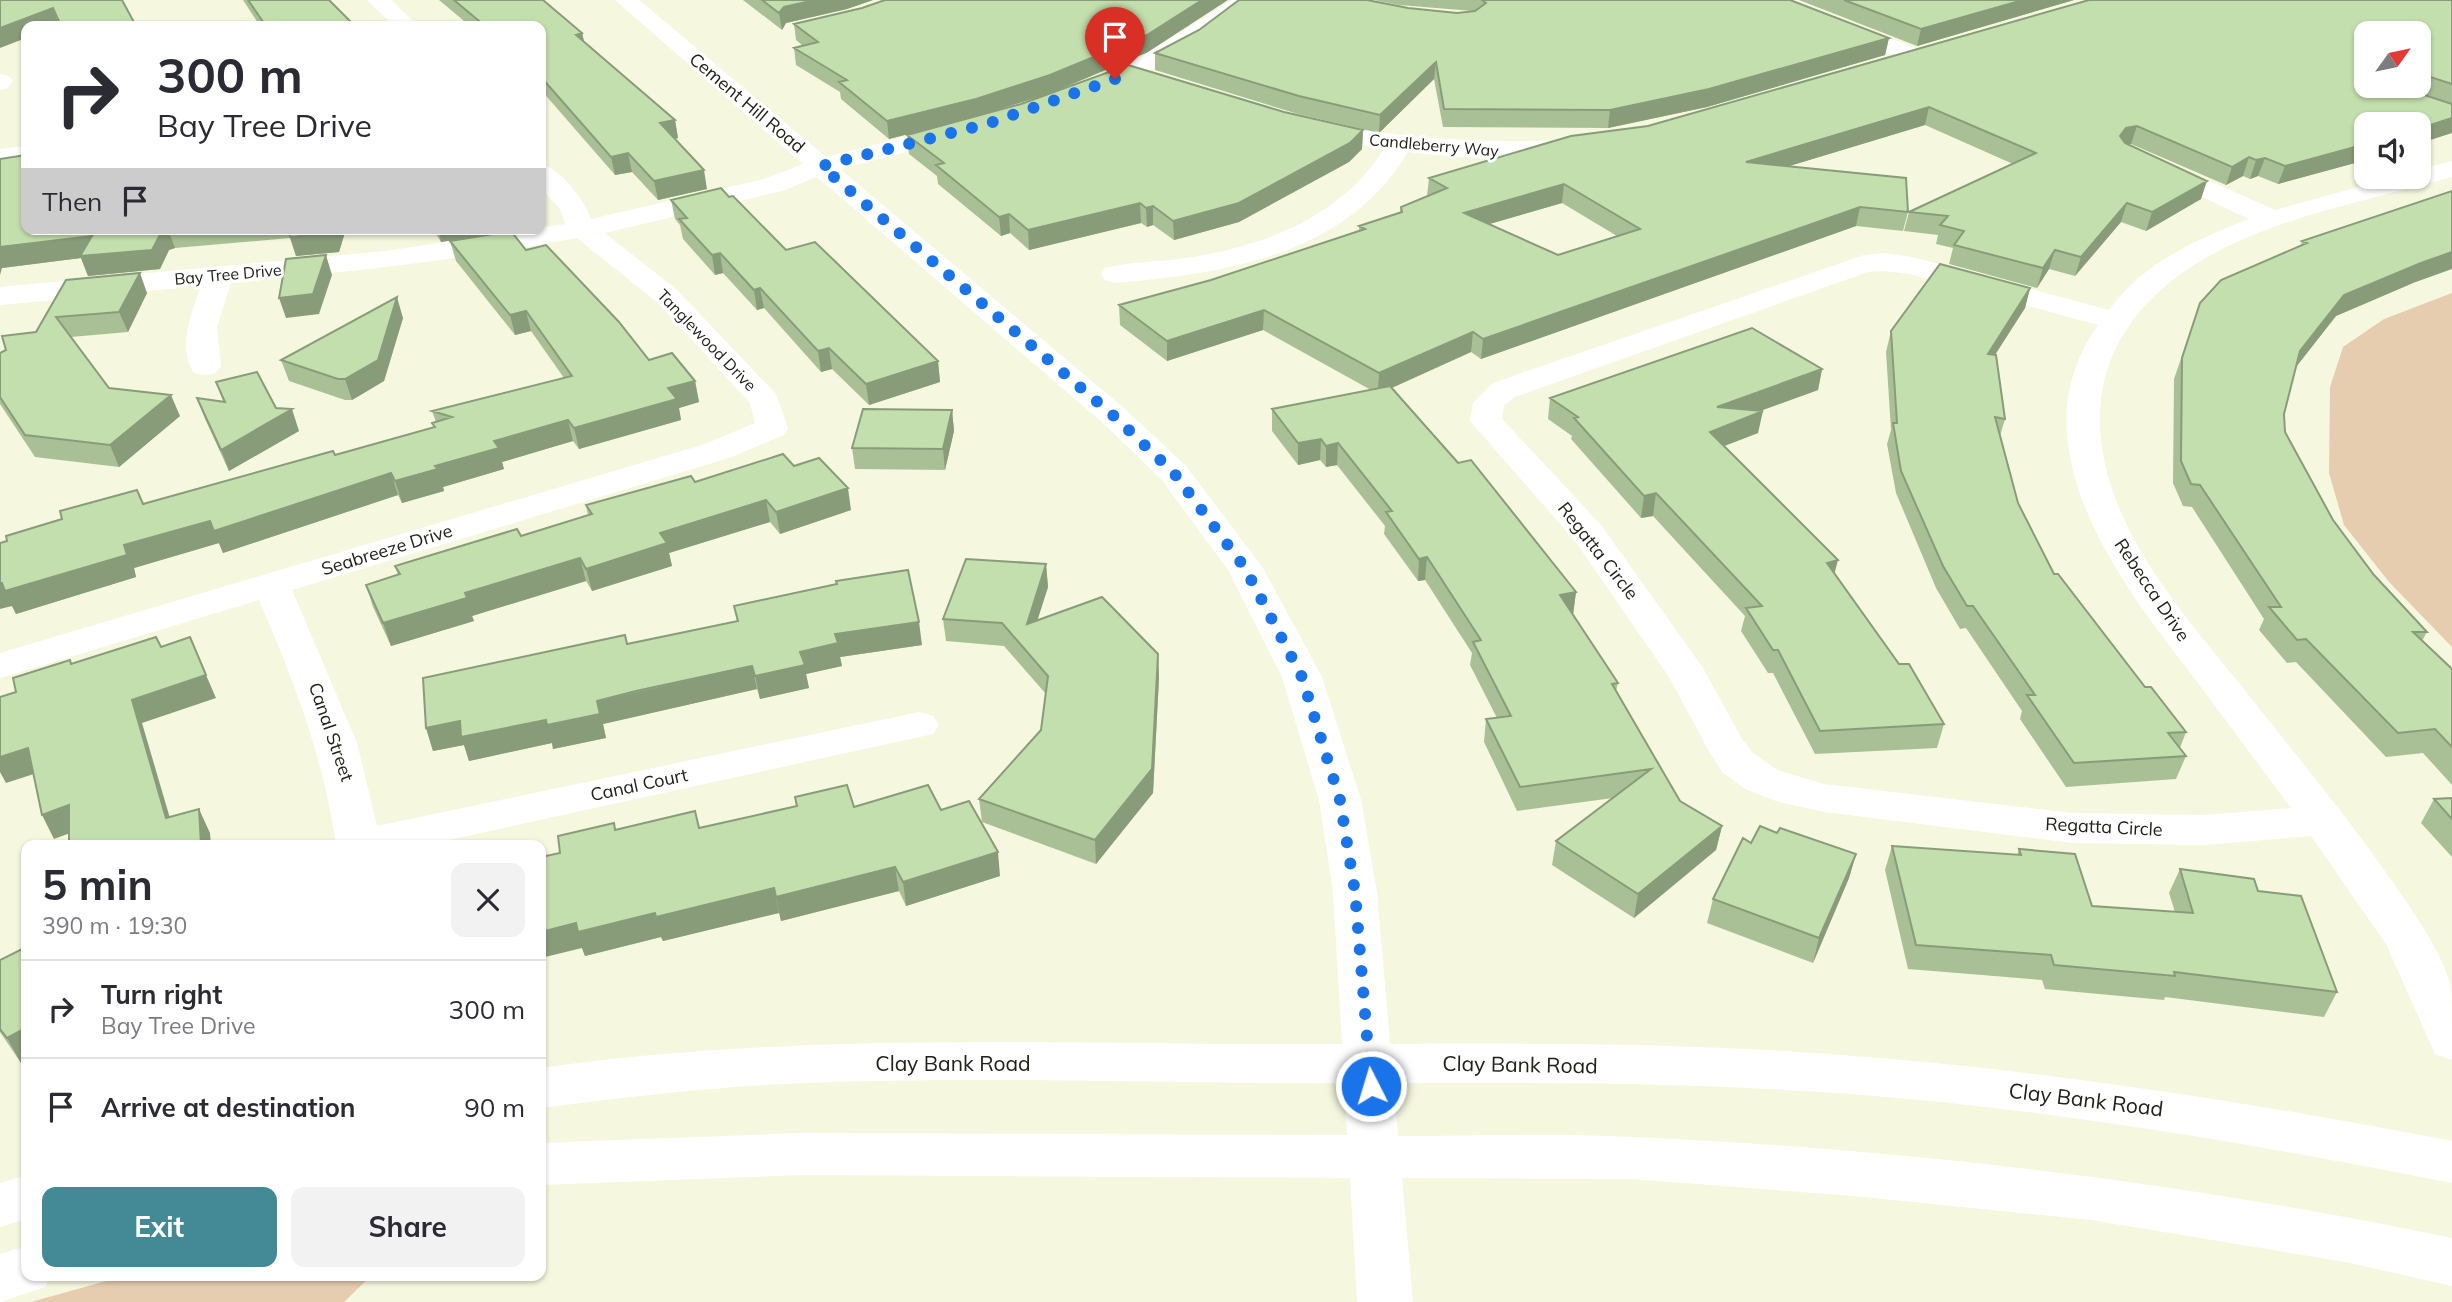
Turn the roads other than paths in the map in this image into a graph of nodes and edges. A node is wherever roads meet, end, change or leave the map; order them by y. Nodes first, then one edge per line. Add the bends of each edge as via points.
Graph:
1 (378, 0) edge
2 (626, 0) edge
3 (1246, 0) edge
4 (1773, 0) edge
5 (401, 21) edge
6 (1881, 66) edge
7 (1128, 74) junction
8 (1160, 82) edge
9 (1071, 97) edge
10 (1295, 123) edge
11 (987, 124) edge
12 (1596, 144) edge
13 (1399, 145) junction
14 (2130, 154) edge
15 (21, 155) edge
16 (0, 157) edge
17 (821, 166) junction
18 (2452, 169) edge
19 (546, 177) edge
20 (2274, 220) junction
21 (580, 227) junction
22 (546, 233) edge
23 (537, 235) edge
24 (220, 274) junction
25 (1115, 274) dead end
26 (0, 296) edge
27 (2113, 320) junction
28 (205, 366) dead end
29 (772, 428) joint
30 (271, 584) junction
31 (0, 666) edge
32 (919, 725) dead end
33 (2323, 820) junction
34 (358, 840) edge
35 (381, 840) edge
36 (2452, 1041) edge
37 (1369, 1063) junction
38 (546, 1087) edge
39 (1376, 1155) junction
40 (2452, 1161) edge
41 (546, 1164) edge
42 (21, 1199) edge
43 (0, 1205) edge
44 (2452, 1262) edge
45 (21, 1272) edge
46 (0, 1278) edge
47 (1385, 1302) edge

1 - 5 street
2 - 17 street, Cement Hill Road
3 - 7 street via 1190,40
4 - 6 street via 1924,53
7 - 8 street
7 - 9 street
10 - 13 street, Candleberry Way
11 - 17 street, Bay Tree Drive
12 - 13 street, Candleberry Way via 1503,152
13 - 25 street via 1370,188 1310,230 1185,269
14 - 20 street
15 - 16 street
17 - 21 street, Bay Tree Drive via 765,187 635,219
17 - 37 street, Cement Hill Road via 1114,416 1174,473 1245,568 1302,677 1340,800 1355,892
18 - 20 street, Rebecca Drive
19 - 21 street, Tanglewood Drive via 573,207
20 - 27 street, Rebecca Drive via 2199,250 2134,298
21 - 22 street, Bay Tree Drive
21 - 29 street, Tanglewood Drive via 667,296 765,401
23 - 24 street, Bay Tree Drive via 435,254
24 - 26 street, Bay Tree Drive
24 - 28 street via 202,327
27 - 33 street, Rebecca Drive via 2088,376 2083,413 2095,487 2116,539 2157,602
27 - 33 street, Regatta Circle via 1912,266 1864,264 1504,390 1485,408 1486,421 1588,533 1689,677 1724,744 1738,763 1762,780 1824,797 2073,828 2204,830
29 - 30 street, Seabreeze Drive via 717,451
30 - 31 street, Seabreeze Drive
30 - 34 street, Canal Street via 328,711 354,800
32 - 35 street, Canal Court
33 - 36 street, Rebecca Drive via 2407,940
37 - 38 street, Clay Bank Road via 782,1066 676,1072
37 - 39 street, Cement Hill Road
37 - 40 street, Clay Bank Road via 1837,1074 2068,1096 2317,1134
39 - 41 street via 800,1154
39 - 44 street via 1632,1158 2049,1193 2345,1239
39 - 47 street, Cement Hill Road
42 - 43 street
45 - 46 street

